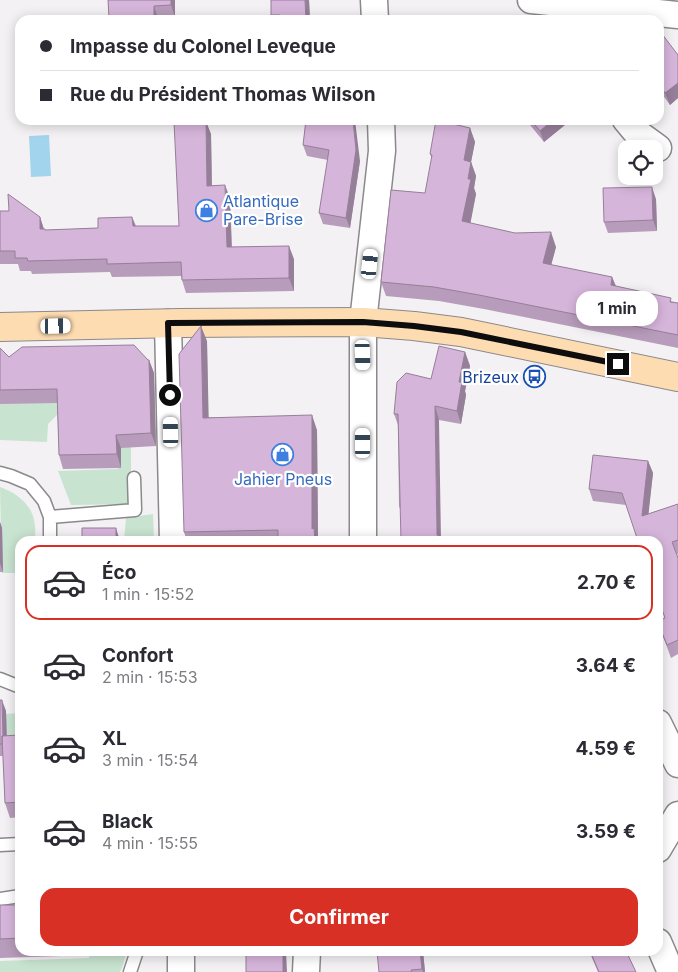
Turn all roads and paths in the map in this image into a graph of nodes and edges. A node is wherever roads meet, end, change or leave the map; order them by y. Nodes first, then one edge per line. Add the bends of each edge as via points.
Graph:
1 (374, 0) edge
2 (547, 7) edge
3 (375, 15) edge
4 (678, 15) edge
5 (381, 125) edge
6 (630, 125) edge
7 (647, 140) edge
8 (363, 322) junction
9 (168, 323) junction
10 (0, 327) edge
11 (678, 377) edge
12 (0, 473) edge
13 (134, 478) dead end
14 (50, 517) junction
15 (50, 536) edge
16 (173, 536) edge
17 (363, 536) edge
18 (0, 679) edge
19 (15, 685) edge
20 (663, 733) edge
21 (678, 764) edge
22 (678, 814) edge
23 (663, 840) edge
24 (15, 844) edge
25 (0, 845) edge
26 (15, 897) edge
27 (0, 899) edge
28 (663, 954) edge
29 (135, 956) edge
30 (180, 956) edge
31 (307, 956) edge
32 (130, 972) edge
33 (181, 972) edge
34 (306, 972) edge
35 (671, 972) edge

1 - 3 street
2 - 4 street
5 - 8 street via 382,151
6 - 7 street
8 - 9 street
8 - 11 street via 461,332
8 - 17 street
9 - 10 street
9 - 16 street
12 - 14 lane via 30,484 44,501
13 - 14 lane via 135,510
14 - 15 lane
18 - 19 lane
20 - 21 street
22 - 23 street
24 - 25 lane
26 - 27 lane
28 - 35 street
29 - 32 lane
30 - 33 street
31 - 34 street

